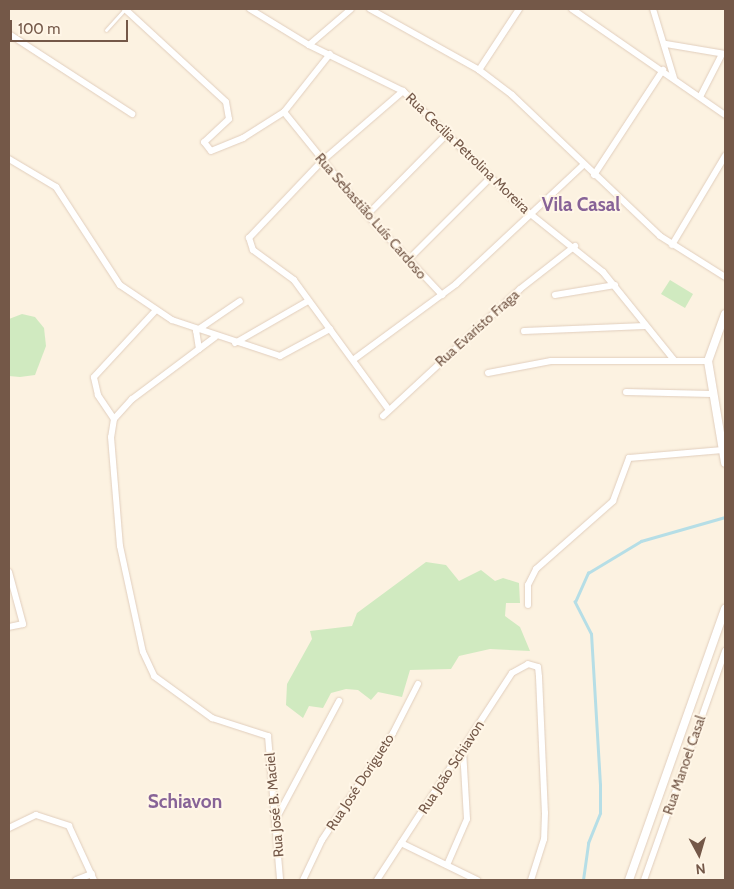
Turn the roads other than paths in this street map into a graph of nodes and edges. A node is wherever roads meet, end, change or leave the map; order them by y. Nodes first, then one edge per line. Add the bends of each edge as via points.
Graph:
1 (125, 9) edge
2 (250, 9) edge
3 (351, 9) edge
4 (370, 9) edge
5 (518, 9) edge
6 (572, 9) edge
7 (653, 9) edge
8 (106, 30) dead end
9 (9, 34) edge
10 (666, 44) junction
11 (309, 46) junction
12 (330, 54) junction
13 (724, 54) edge
14 (479, 70) junction
15 (663, 70) junction
16 (674, 78) junction
17 (403, 91) junction
18 (700, 96) junction
19 (284, 112) junction
20 (132, 114) dead end
21 (725, 115) edge
22 (447, 134) junction
23 (725, 156) edge
24 (9, 159) edge
25 (322, 161) junction
26 (583, 165) junction
27 (594, 175) junction
28 (491, 177) junction
29 (367, 215) junction
30 (532, 215) junction
31 (672, 245) junction
32 (575, 246) junction
33 (411, 257) junction
34 (725, 276) edge
35 (615, 285) junction
36 (555, 295) dead end
37 (442, 296) junction
38 (308, 301) junction
39 (240, 302) dead end
40 (156, 310) junction
41 (725, 315) edge
42 (645, 326) junction
43 (330, 329) junction
44 (524, 330) dead end
45 (196, 331) junction
46 (215, 336) junction
47 (235, 343) junction
48 (199, 349) junction
49 (353, 360) junction
50 (674, 360) junction
51 (708, 361) junction
52 (488, 373) dead end
53 (626, 392) dead end
54 (712, 394) junction
55 (389, 410) junction
56 (383, 416) dead end
57 (114, 419) junction
58 (723, 450) junction
59 (725, 463) edge
60 (9, 572) edge
61 (528, 605) dead end
62 (725, 610) edge
63 (9, 627) edge
64 (725, 650) edge
65 (418, 684) dead end
66 (339, 700) dead end
67 (463, 749) junction
68 (275, 820) junction
69 (9, 828) edge
70 (402, 843) junction
71 (447, 865) junction
72 (93, 877) edge
73 (76, 880) edge
74 (280, 880) edge
75 (303, 880) edge
76 (376, 880) edge
77 (477, 880) edge
78 (531, 880) edge
79 (629, 880) edge
80 (644, 880) edge

1 - 8 lane
1 - 19 street via 226,102 229,119 204,142 206,150 243,138
2 - 11 street, Rua Cecilia Petrolina Moreira
3 - 11 street
4 - 14 street
5 - 14 street
6 - 15 street
7 - 10 street
9 - 20 street
10 - 13 street
10 - 16 street
11 - 12 street, Rua Cecilia Petrolina Moreira
12 - 17 street, Rua Cecilia Petrolina Moreira
12 - 19 street
13 - 18 street
14 - 26 street via 512,95
15 - 16 street
15 - 27 street
16 - 18 street
17 - 22 street, Rua Cecilia Petrolina Moreira
17 - 25 street
18 - 21 street
19 - 25 street, Rua Sebastião Luís Cardoso
22 - 28 street, Rua Cecilia Petrolina Moreira
22 - 29 street
23 - 31 street
24 - 40 street via 56,187 120,285
25 - 29 street, Rua Sebastião Luís Cardoso
25 - 38 street via 249,238 253,250 286,273
26 - 27 street
26 - 30 street
27 - 31 street
28 - 30 street, Rua Cecilia Petrolina Moreira
28 - 33 street
29 - 33 street, Rua Sebastião Luís Cardoso
30 - 32 street, Rua Cecilia Petrolina Moreira
30 - 37 street
31 - 34 street
32 - 35 street, Rua Cecilia Petrolina Moreira
32 - 55 street, Rua Evaristo Fraga via 520,289
33 - 37 street, Rua Sebastião Luís Cardoso
35 - 36 street
35 - 42 street, Rua Cecilia Petrolina Moreira
37 - 49 street
38 - 43 street
38 - 47 street
39 - 45 street
40 - 45 street
40 - 57 street via 94,377 98,395
41 - 51 street
42 - 44 street
42 - 50 street, Rua Cecilia Petrolina Moreira
43 - 47 street via 280,356
43 - 49 street
45 - 46 street
45 - 48 street
46 - 47 street
46 - 48 street
48 - 57 street via 132,399
49 - 55 street
50 - 51 street
50 - 52 street via 551,361
51 - 54 street
53 - 54 street
54 - 58 street
55 - 56 street, Rua Evaristo Fraga
57 - 68 street, Rua José B. Maciel via 111,437 120,546 149,668 212,718 265,732
58 - 59 street
58 - 61 street via 629,458 613,501 536,569 528,585
60 - 63 street via 23,624
62 - 79 street
64 - 80 street, Rua Manoel Casal
65 - 75 street, Rua José Dorigueto via 393,733 322,840
66 - 68 street
67 - 70 street, Rua João Schiavon
67 - 71 street via 467,819
67 - 78 street, Rua João Schiavon via 512,673 519,666 534,665 539,677 544,831
68 - 74 street, Rua José B. Maciel
69 - 72 street via 36,815 54,817 78,837
70 - 71 street
70 - 76 street, Rua João Schiavon
71 - 77 street
72 - 73 street

